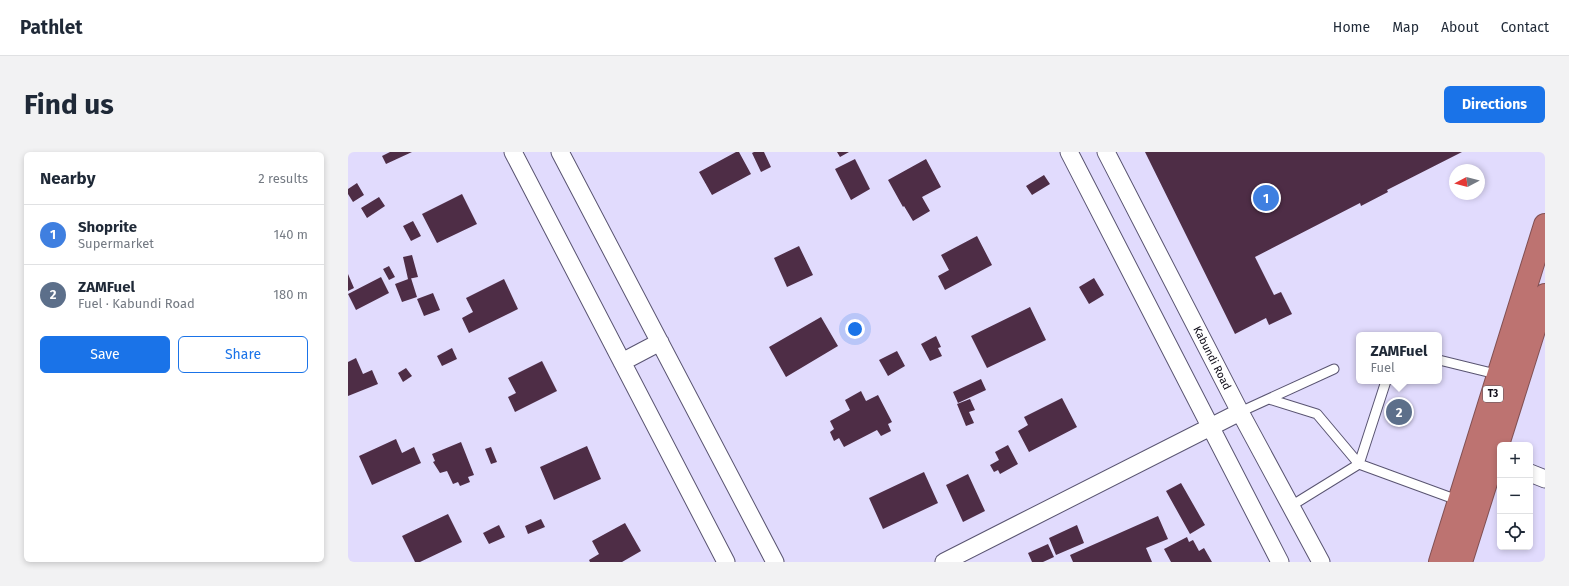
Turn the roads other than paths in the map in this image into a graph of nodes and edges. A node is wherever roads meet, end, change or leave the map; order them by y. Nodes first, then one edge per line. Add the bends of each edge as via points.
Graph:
1 (514, 152) edge
2 (560, 152) edge
3 (1069, 152) edge
4 (1106, 152) edge
5 (1545, 225) edge
6 (1545, 295) edge
7 (1533, 318) edge
8 (660, 342) junction
9 (1442, 361) edge
10 (622, 362) junction
11 (1334, 369) dead end
12 (1509, 377) junction
13 (1385, 384) edge
14 (1269, 399) junction
15 (1240, 412) junction
16 (1211, 428) junction
17 (1500, 442) edge
18 (1497, 460) edge
19 (1358, 464) junction
20 (1533, 474) edge
21 (1545, 479) edge
22 (1469, 504) junction
23 (1291, 506) junction
24 (726, 562) edge
25 (775, 562) edge
26 (944, 562) edge
27 (1280, 562) edge
28 (1321, 562) edge
29 (1440, 562) edge
30 (1462, 562) edge

1 - 10 street
2 - 8 street
3 - 16 street
4 - 15 street, Kabundi Road
5 - 7 highway, T3
6 - 7 highway, T3
7 - 12 highway, T3
8 - 10 street
8 - 25 street
9 - 12 lane
10 - 24 street
11 - 14 lane
12 - 17 highway, T3
12 - 22 highway, T3
13 - 19 lane
14 - 15 lane
14 - 19 lane via 1317,414
15 - 16 street
15 - 23 street, Kabundi Road
16 - 26 street
16 - 27 street
18 - 22 highway, T3
19 - 22 lane
19 - 23 lane
20 - 21 street
22 - 29 highway, T3
22 - 30 highway, T3
23 - 28 street, Kabundi Road

